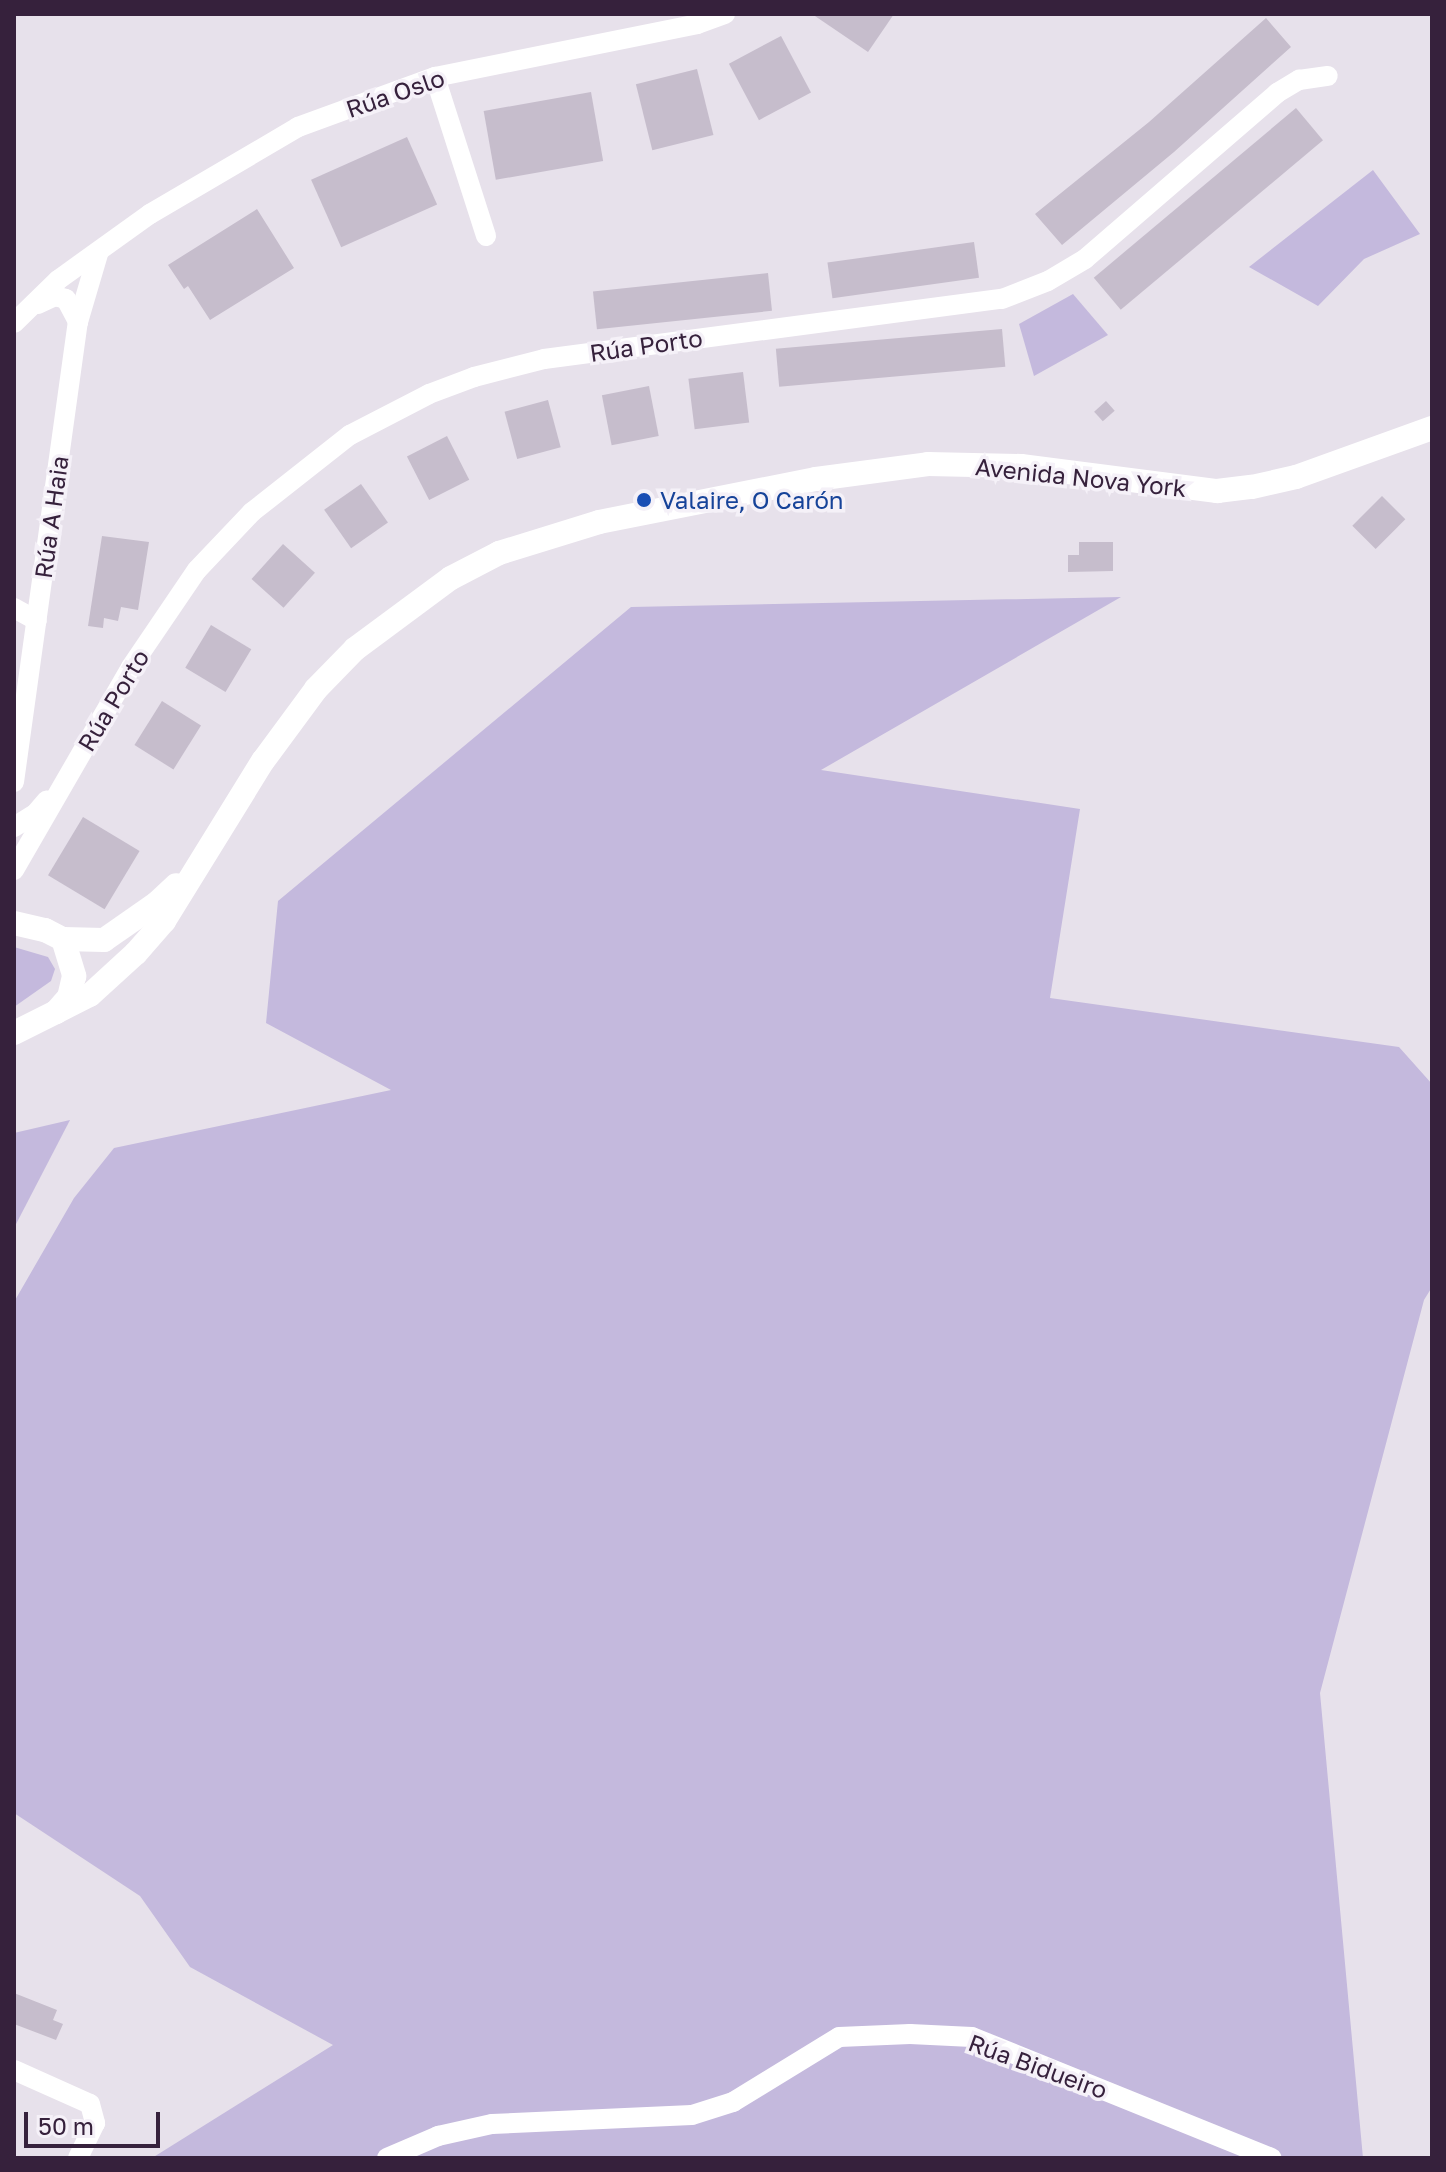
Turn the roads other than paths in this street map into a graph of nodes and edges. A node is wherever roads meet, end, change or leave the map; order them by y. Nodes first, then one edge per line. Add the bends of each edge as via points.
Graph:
1 (725, 14) edge
2 (1328, 76) dead end
3 (435, 77) junction
4 (486, 236) dead end
5 (98, 254) junction
6 (19, 318) edge
7 (78, 322) junction
8 (1432, 428) edge
9 (14, 608) edge
10 (37, 621) junction
11 (68, 776) junction
12 (14, 783) edge
13 (14, 827) edge
14 (198, 864) junction
15 (14, 870) edge
16 (14, 923) edge
17 (63, 939) junction
18 (56, 1012) junction
19 (14, 1033) edge
20 (14, 2070) edge
21 (78, 2158) edge
22 (387, 2158) edge
23 (1271, 2158) edge

1 - 3 street, Rúa Oslo
2 - 11 street, Rúa Porto via 1299,80 1277,93 1085,259 1002,299 544,359 474,377 386,415 315,459 252,512 197,570 131,667
3 - 4 street
3 - 5 street, Rúa Oslo via 298,127 150,214
5 - 6 street, Rúa Oslo via 58,280
5 - 7 street, Rúa A Haia
6 - 7 street via 55,296 66,299
7 - 10 street, Rúa A Haia
8 - 14 street, Avenida Nova York via 1296,477 1252,487 1217,491 1021,466 928,464 816,479 549,535 451,578 355,649 316,689 263,761
9 - 10 street
10 - 12 street, Rúa A Haia
11 - 12 street, Rúa Porto via 41,796 27,794
11 - 13 street, Rúa Porto via 35,814
11 - 15 street, Rúa Porto
14 - 17 street, Avenida Nova York via 157,903 104,940
14 - 18 street, Avenida Nova York via 164,921 136,953 90,995
16 - 17 street, Avenida Nova York
17 - 18 street via 74,976 69,997
18 - 19 street, Avenida Nova York
20 - 21 street via 90,2104 95,2123
22 - 23 street, Rúa Bidueiro via 438,2136 492,2124 692,2115 733,2102 839,2037 910,2034 972,2037

